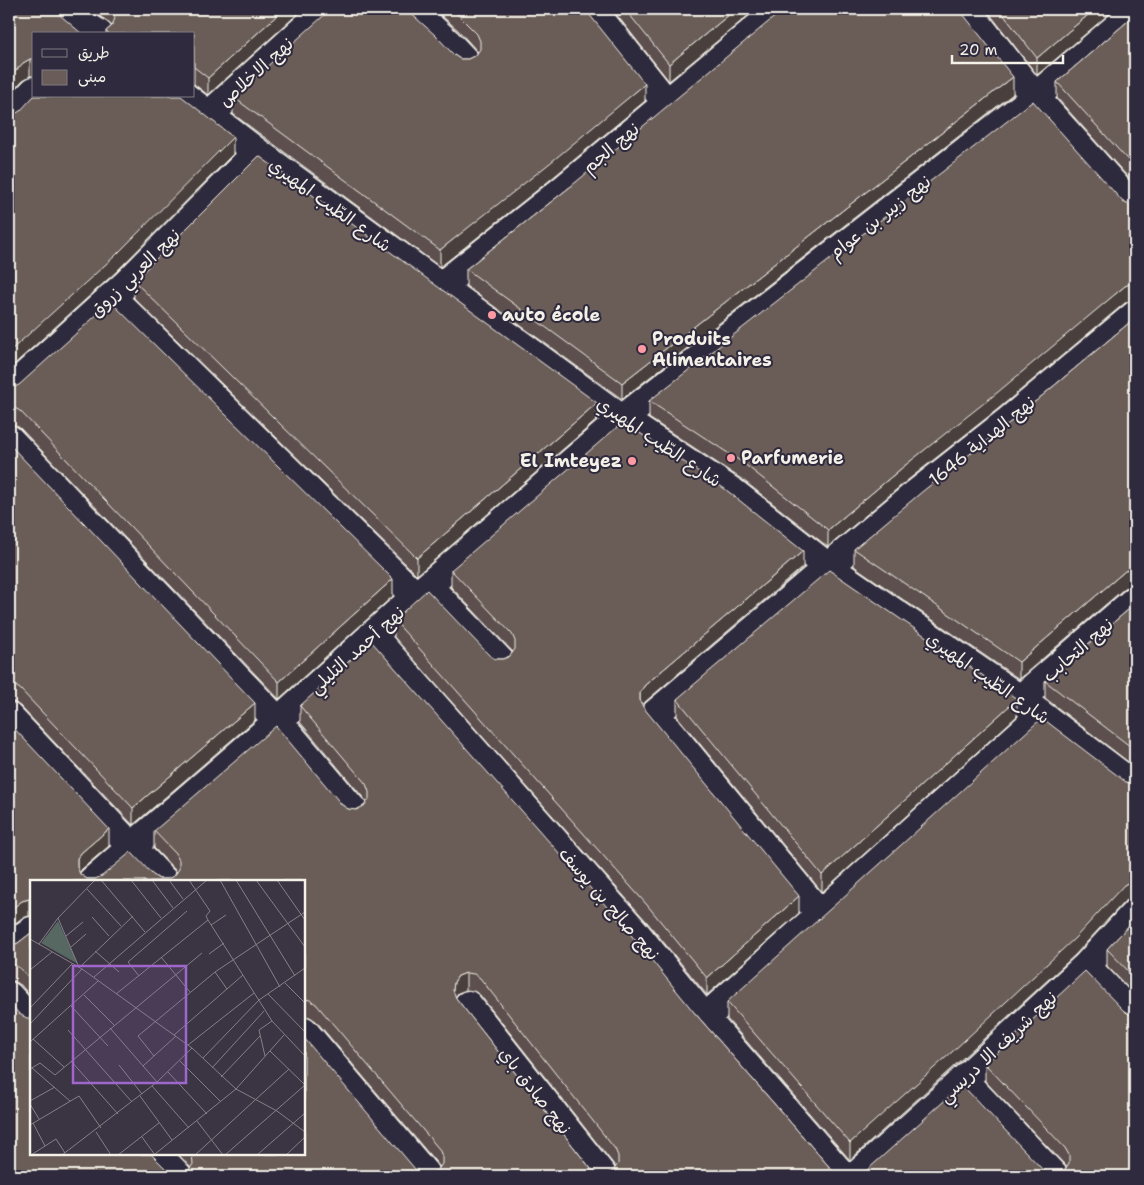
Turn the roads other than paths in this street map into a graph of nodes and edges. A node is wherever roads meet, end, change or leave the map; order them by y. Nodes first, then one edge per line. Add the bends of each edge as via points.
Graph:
1 (326, 9) edge
2 (411, 9) edge
3 (592, 9) edge
4 (780, 9) edge
5 (966, 9) edge
6 (66, 10) edge
7 (1135, 12) edge
8 (94, 32) edge
9 (465, 61) edge
10 (32, 93) edge
11 (1035, 97) junction
12 (187, 98) edge
13 (666, 102) junction
14 (209, 115) junction
15 (9, 117) edge
16 (257, 152) junction
17 (1135, 208) edge
18 (441, 286) junction
19 (111, 297) junction
20 (1135, 315) edge
21 (9, 390) edge
22 (622, 419) junction
23 (9, 439) edge
24 (828, 567) junction
25 (422, 591) junction
26 (1135, 600) edge
27 (372, 635) junction
28 (500, 661) edge
29 (1031, 707) junction
30 (9, 717) edge
31 (278, 721) junction
32 (1135, 786) edge
33 (354, 811) edge
34 (132, 847) junction
35 (93, 880) edge
36 (163, 880) edge
37 (1135, 913) edge
38 (820, 914) junction
39 (30, 932) edge
40 (9, 947) edge
41 (1086, 966) junction
42 (9, 996) edge
43 (468, 1005) dead end
44 (1135, 1017) edge
45 (706, 1018) junction
46 (30, 1019) edge
47 (305, 1032) edge
48 (963, 1080) junction
49 (158, 1155) edge
50 (178, 1176) edge
51 (427, 1176) edge
52 (603, 1176) edge
53 (843, 1176) edge
54 (856, 1176) edge
55 (1054, 1176) edge

1 - 14 street, نهج الاخلاص
2 - 9 street
3 - 13 street
4 - 13 street, نهج الجم
5 - 11 street
6 - 8 street
7 - 11 street, نهج زبير بن عوام
10 - 15 street
11 - 17 street
11 - 22 street, نهج زبير بن عوام
12 - 14 street, شارع الطّيب المهيري
13 - 18 street, نهج الجم
14 - 16 street, شارع الطّيب المهيري
16 - 18 street, شارع الطّيب المهيري
16 - 19 street, نهج العربي زروق
18 - 22 street, شارع الطّيب المهيري
19 - 21 street, نهج العربي زروق
19 - 25 street
20 - 24 street, نهج الهداية 1646
22 - 24 street, شارع الطّيب المهيري via 734,493
22 - 25 street, نهج أحمد التليلي
23 - 31 street
24 - 29 street, شارع الطّيب المهيري
24 - 38 street via 655,714
25 - 27 street, نهج أحمد التليلي
25 - 28 street
26 - 29 street, نهج التحابب
27 - 31 street, نهج أحمد التليلي
27 - 45 street, نهج صالح بن يوسف via 635,932
29 - 32 street, شارع الطّيب المهيري
29 - 38 street, نهج التحابب
30 - 34 street
31 - 33 street
31 - 34 street, نهج أحمد التليلي
34 - 35 street, نهج أحمد التليلي
34 - 36 street
37 - 41 street, نهج شريف الا دريسي
38 - 45 street, نهج التحابب
39 - 40 street
41 - 44 street
41 - 48 street, نهج شريف الا دريسي
42 - 46 street
43 - 52 street, نهج صادق باي
45 - 53 street, نهج صالح بن يوسف
47 - 51 street
48 - 54 street, نهج شريف الا دريسي
48 - 55 street
49 - 50 street

